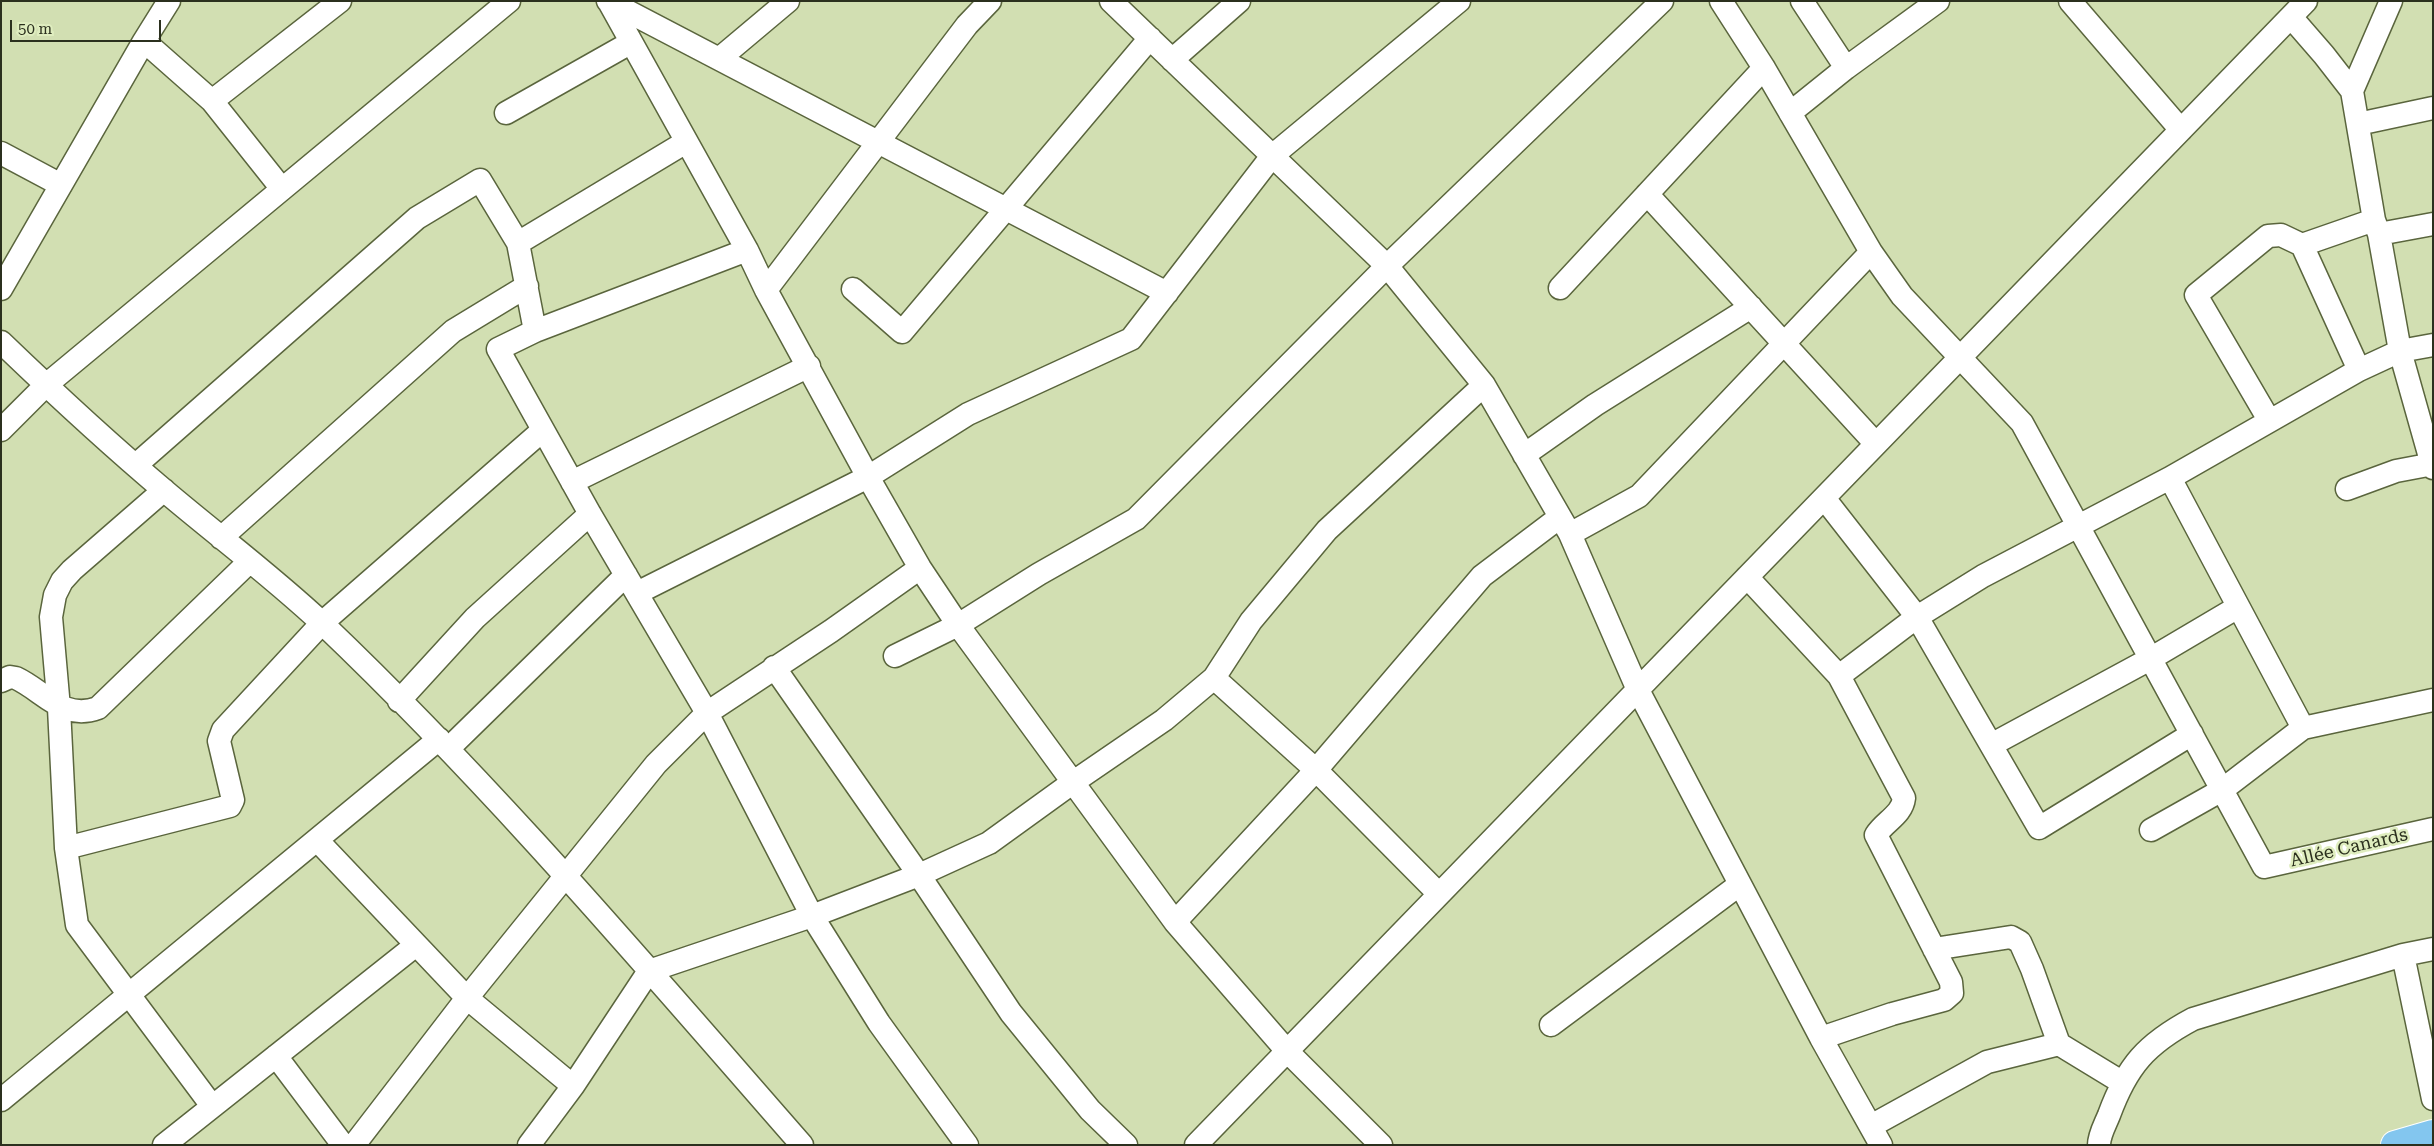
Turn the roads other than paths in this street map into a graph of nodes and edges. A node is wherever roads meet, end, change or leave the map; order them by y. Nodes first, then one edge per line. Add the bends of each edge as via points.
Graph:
1 (169, 1) edge
2 (340, 1) edge
3 (509, 1) edge
4 (608, 1) edge
5 (788, 1) edge
6 (990, 1) edge
7 (1111, 1) edge
8 (1239, 1) edge
9 (1459, 1) edge
10 (1662, 1) edge
11 (1721, 1) edge
12 (1802, 1) edge
13 (1938, 1) edge
14 (2070, 1) edge
15 (2306, 1) edge
16 (2394, 2) edge
17 (2291, 17) junction
18 (1150, 38) junction
19 (144, 42) junction
20 (630, 43) junction
21 (719, 59) junction
22 (1172, 60) junction
23 (1764, 68) junction
24 (1846, 68) junction
25 (2352, 91) junction
26 (212, 101) junction
27 (2433, 108) edge
28 (506, 113) dead end
29 (1790, 113) junction
30 (2358, 124) junction
31 (2181, 130) junction
32 (686, 142) junction
33 (878, 142) junction
34 (1, 153) edge
35 (1272, 156) junction
36 (61, 185) junction
37 (282, 189) junction
38 (1647, 194) junction
39 (1004, 208) junction
40 (2433, 224) edge
41 (2377, 227) junction
42 (518, 243) junction
43 (2302, 245) junction
44 (747, 250) junction
45 (1871, 252) junction
46 (1387, 266) junction
47 (527, 286) junction
48 (1560, 288) dead end
49 (1, 289) edge
50 (853, 289) dead end
51 (766, 290) junction
52 (1167, 293) junction
53 (1751, 307) junction
54 (535, 331) junction
55 (1, 342) edge
56 (1784, 343) junction
57 (2433, 345) edge
58 (2400, 351) junction
59 (1961, 357) junction
60 (809, 366) junction
61 (2359, 370) junction
62 (46, 385) junction
63 (1484, 385) junction
64 (2269, 420) junction
65 (1, 430) edge
66 (543, 430) junction
67 (1876, 444) junction
68 (1524, 455) junction
69 (2432, 464) edge
70 (136, 465) junction
71 (2433, 468) edge
72 (868, 477) junction
73 (2170, 478) junction
74 (572, 482) junction
75 (2347, 489) dead end
76 (164, 490) junction
77 (1824, 498) junction
78 (590, 514) junction
79 (1565, 526) junction
80 (2079, 527) junction
81 (221, 538) junction
82 (250, 561) junction
83 (920, 568) junction
84 (1747, 577) junction
85 (632, 584) junction
86 (2238, 607) junction
87 (1917, 617) junction
88 (322, 623) junction
89 (958, 625) junction
90 (895, 656) dead end
91 (2150, 658) junction
92 (774, 667) junction
93 (1839, 676) junction
94 (1214, 678) junction
95 (1, 680) edge
96 (1638, 690) junction
97 (2433, 700) edge
98 (399, 701) junction
99 (59, 708) junction
100 (707, 713) junction
101 (2303, 728) junction
102 (2192, 734) junction
103 (443, 744) junction
104 (1991, 745) junction
105 (1316, 770) junction
106 (1072, 783) junction
107 (2222, 790) junction
108 (2433, 829) edge
109 (2151, 830) dead end
110 (317, 840) junction
111 (66, 848) junction
112 (919, 875) junction
113 (565, 876) junction
114 (1740, 885) junction
115 (1439, 894) junction
116 (812, 916) junction
117 (1174, 922) junction
118 (416, 945) junction
119 (1934, 949) junction
120 (2433, 949) edge
121 (2403, 956) junction
122 (649, 970) junction
123 (129, 995) junction
124 (467, 998) junction
125 (1551, 1025) dead end
126 (1821, 1038) junction
127 (2059, 1044) junction
128 (1287, 1051) junction
129 (276, 1056) junction
130 (2123, 1084) junction
131 (572, 1086) junction
132 (2433, 1099) edge
133 (1, 1100) edge
134 (212, 1106) junction
135 (2433, 1134) edge
136 (1876, 1135) edge
137 (966, 1144) edge
138 (164, 1145) edge
139 (343, 1145) edge
140 (354, 1145) edge
141 (529, 1145) edge
142 (802, 1145) edge
143 (1126, 1145) edge
144 (1196, 1145) edge
145 (1382, 1145) edge
146 (2099, 1145) edge
147 (2395, 1145) edge

1 - 19 street
2 - 26 street
3 - 37 street
4 - 20 street
4 - 21 street
5 - 21 street
6 - 33 street via 966,25
7 - 18 street
8 - 22 street
9 - 35 street
10 - 46 street
11 - 23 street
12 - 24 street
13 - 24 street
14 - 31 street
15 - 17 street
16 - 25 street
17 - 25 street
17 - 31 street
18 - 22 street
18 - 39 street
19 - 26 street
19 - 36 street
20 - 28 street
20 - 32 street
21 - 33 street
22 - 35 street
23 - 29 street
23 - 38 street
24 - 29 street
25 - 30 street
26 - 37 street
27 - 30 street
29 - 45 street
30 - 41 street
31 - 59 street
32 - 42 street
32 - 44 street
33 - 39 street
33 - 51 street
34 - 36 street
35 - 46 street
35 - 52 street
36 - 49 street
37 - 62 street
38 - 48 street
38 - 53 street
39 - 50 street via 902,332
39 - 52 street
40 - 41 street
41 - 43 street
41 - 58 street
42 - 47 street
42 - 70 street via 480,180 417,218
43 - 61 street
43 - 64 street via 2281,235 2268,236 2196,295
44 - 51 street
44 - 54 street
45 - 56 street
45 - 59 street via 1902,296
46 - 63 street
46 - 89 street via 1136,519
47 - 54 street
47 - 81 street via 453,331
51 - 60 street
52 - 72 street via 1131,339 968,414
53 - 56 street
53 - 68 street via 1595,405
54 - 66 street via 498,348
55 - 62 street
56 - 67 street
56 - 79 street via 1639,496
57 - 58 street
58 - 61 street
58 - 69 street
59 - 67 street
59 - 80 street via 2022,424
60 - 72 street
60 - 74 street
61 - 64 street
62 - 65 street
62 - 70 street
63 - 68 street
63 - 94 street via 1327,530 1251,621
64 - 73 street
66 - 74 street
66 - 88 street
67 - 77 street
68 - 79 street
69 - 71 street
69 - 75 street via 2396,471
70 - 76 street
72 - 83 street
72 - 85 street
73 - 80 street
73 - 86 street
74 - 78 street
76 - 81 street
76 - 99 street via 72,570 58,588 51,617
77 - 84 street
77 - 87 street
78 - 85 street
78 - 98 street via 475,618
79 - 96 street
79 - 105 street via 1482,576
80 - 87 street via 1983,576
80 - 91 street
81 - 82 street
82 - 88 street
82 - 99 street via 98,708 87,712
83 - 89 street
83 - 92 street
84 - 93 street
84 - 96 street
85 - 100 street
85 - 103 street
86 - 91 street
86 - 101 street
87 - 93 street
87 - 104 street
88 - 98 street
88 - 111 street via 223,730 219,741 234,800 230,806
89 - 90 street
89 - 106 street
91 - 102 street
91 - 104 street
92 - 100 street
92 - 112 street
93 - 119 street via 1904,798 1904,805 1876,835
94 - 105 street
94 - 106 street via 1164,720
95 - 99 street via 16,678
96 - 114 street
96 - 115 street
97 - 101 street
98 - 103 street
99 - 111 street
100 - 113 street via 656,764
100 - 116 street
101 - 107 street
102 - 104 street via 2039,828
102 - 107 street
103 - 110 street
103 - 113 street
105 - 115 street
105 - 117 street
106 - 112 street via 990,844
106 - 117 street
107 - 108 street, Allée Canards via 2264,867
107 - 109 street
110 - 118 street
110 - 123 street
111 - 123 street via 78,924
112 - 116 street
112 - 143 street via 1011,1013 1090,1110
113 - 122 street
113 - 124 street
114 - 125 street
114 - 126 street
115 - 128 street
116 - 122 street
116 - 137 street via 879,1023
117 - 128 street
118 - 124 street
118 - 129 street
119 - 126 street via 1950,982 1952,993 1944,1000
119 - 127 street via 2011,937 2020,942
120 - 121 street
121 - 130 street via 2193,1019 2148,1048
121 - 132 street
122 - 131 street
122 - 142 street
123 - 133 street
123 - 134 street
124 - 131 street
124 - 140 street
126 - 136 street
127 - 130 street
127 - 136 street via 1986,1062
128 - 144 street
128 - 145 street
129 - 134 street
129 - 139 street
130 - 146 street
131 - 141 street
134 - 138 street
135 - 147 main road

